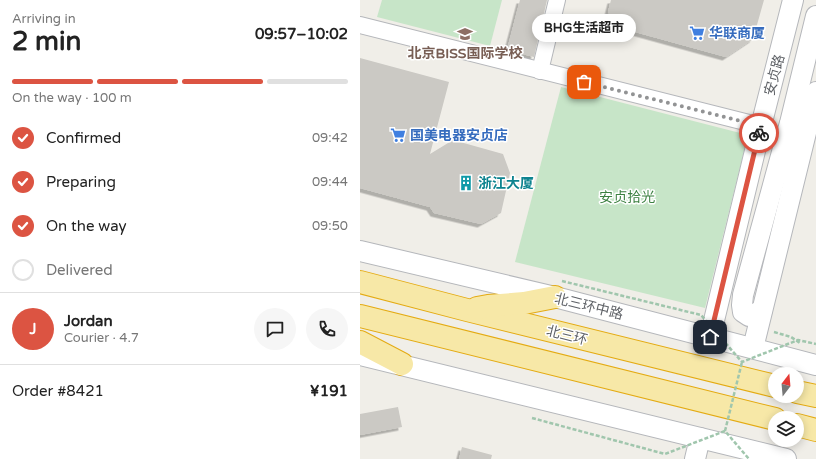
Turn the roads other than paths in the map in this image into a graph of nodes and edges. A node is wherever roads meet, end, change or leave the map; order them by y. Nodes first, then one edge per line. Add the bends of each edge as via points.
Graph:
1 (557, 0) edge
2 (793, 0) edge
3 (816, 4) edge
4 (816, 16) edge
5 (360, 25) edge
6 (786, 29) junction
7 (540, 71) junction
8 (816, 92) edge
9 (761, 126) junction
10 (816, 146) edge
11 (735, 231) junction
12 (360, 252) edge
13 (360, 282) edge
14 (745, 287) junction
15 (559, 289) junction
16 (467, 310) junction
17 (762, 310) junction
18 (360, 316) edge
19 (710, 337) junction
20 (360, 342) edge
21 (753, 354) junction
22 (360, 355) edge
23 (402, 364) junction
24 (816, 364) edge
25 (768, 384) edge
26 (804, 393) edge
27 (816, 396) edge
28 (768, 417) edge
29 (804, 427) edge
30 (816, 430) edge
31 (700, 438) junction
32 (754, 457) edge
33 (695, 459) edge
34 (786, 459) edge

1 - 7 street
2 - 6 street, 安贞路
3 - 6 street
4 - 14 street, 安贞路
5 - 7 street
6 - 9 street, 安贞路
7 - 9 street
8 - 17 street
9 - 11 street, 安贞路
10 - 21 street
11 - 14 street
11 - 19 street, 安贞路
12 - 15 street, 北三环中路
13 - 16 highway, 北三环
14 - 17 street via 743,312 749,316
15 - 16 highway via 524,303
15 - 19 street, 北三环中路
16 - 25 highway, 北三环
17 - 21 street
18 - 28 highway
19 - 21 street, 北三环中路
20 - 23 highway
21 - 24 street, 北三环中路
22 - 23 street
23 - 31 street
26 - 27 highway
29 - 30 highway
31 - 32 street
31 - 33 street
32 - 34 street

